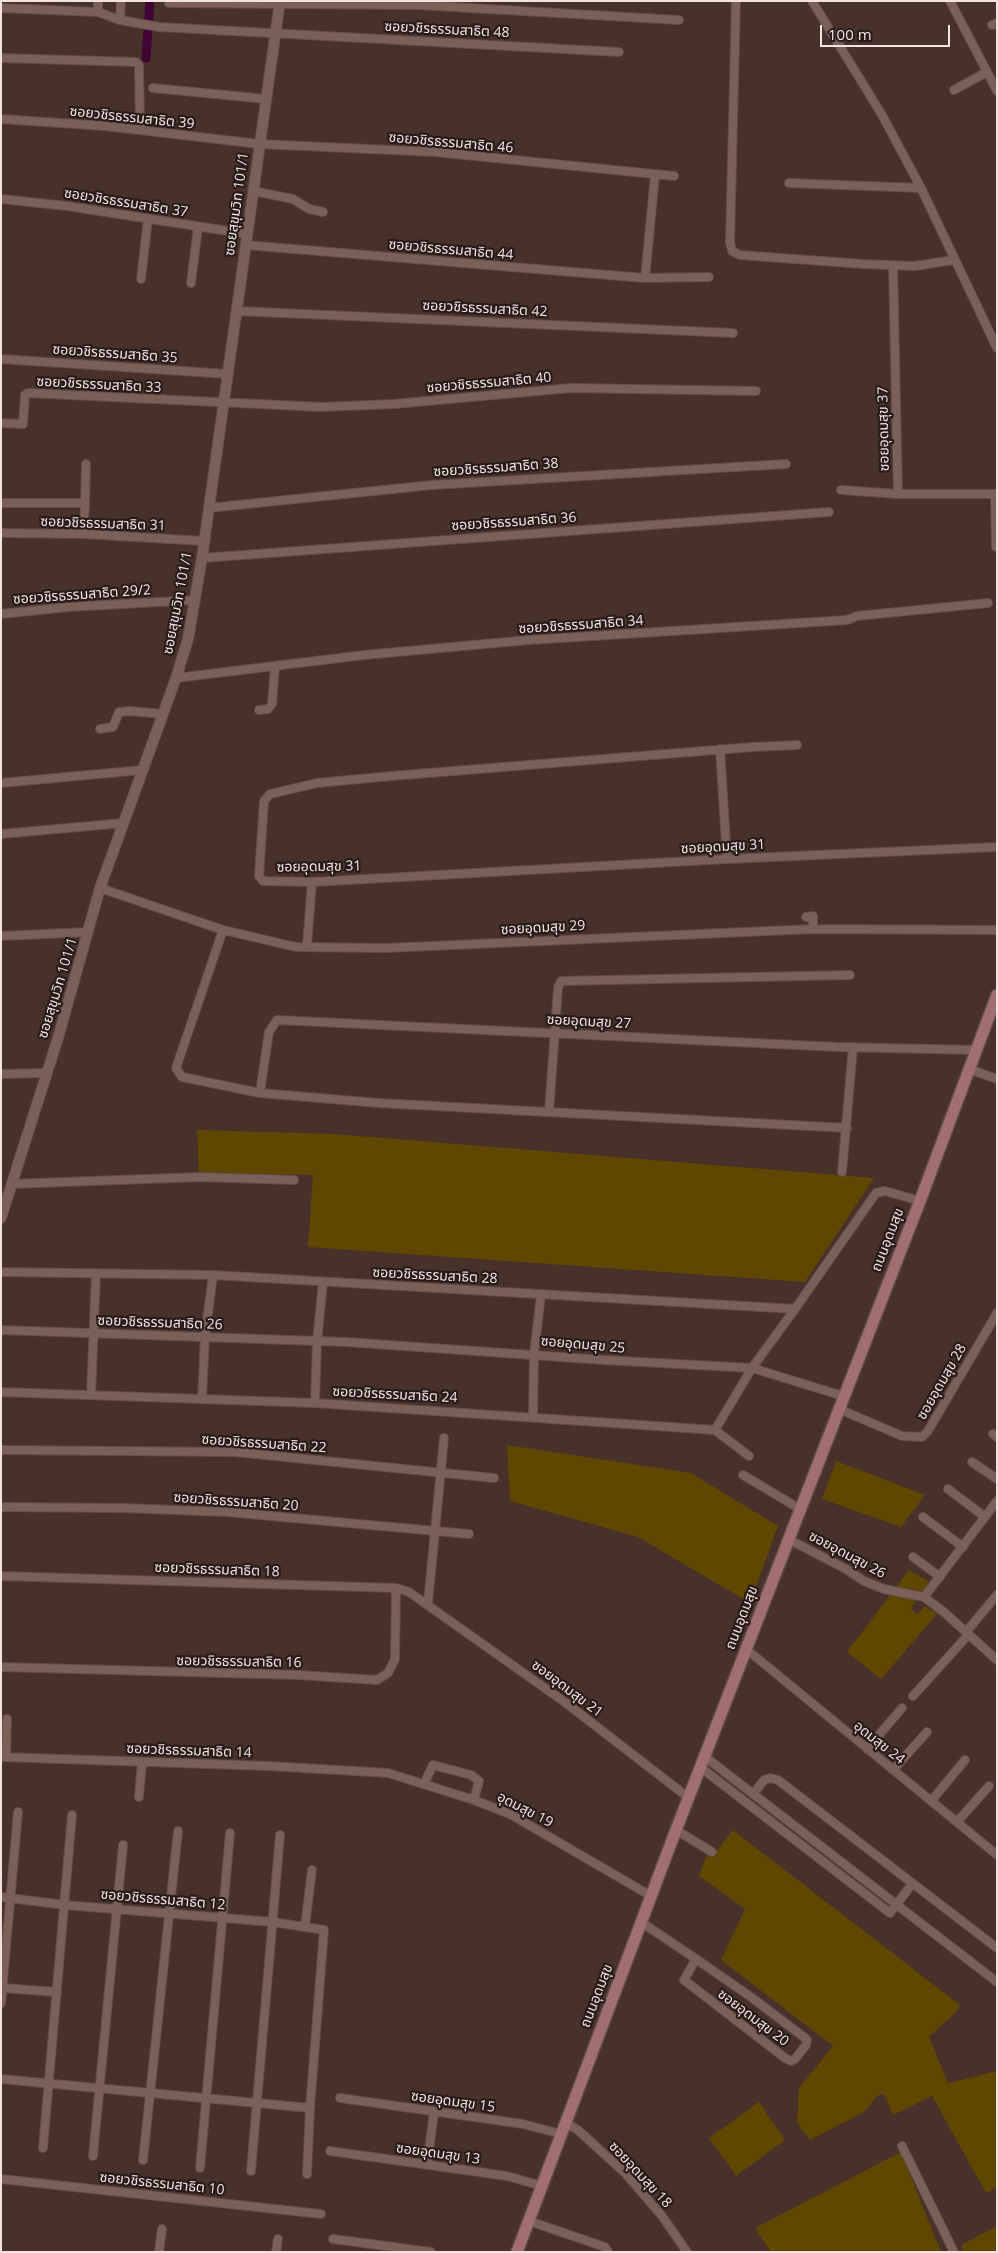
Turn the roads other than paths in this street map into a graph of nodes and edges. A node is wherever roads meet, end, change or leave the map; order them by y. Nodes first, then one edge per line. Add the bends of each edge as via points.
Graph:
1 (98, 1) edge
2 (122, 1) edge
3 (736, 1) edge
4 (812, 1) edge
5 (950, 1) edge
6 (169, 2) dead end
7 (280, 3) edge
8 (1, 8) edge
9 (98, 12) junction
10 (120, 20) junction
11 (679, 20) dead end
12 (275, 35) junction
13 (618, 52) dead end
14 (1, 58) edge
15 (987, 72) junction
16 (153, 88) dead end
17 (954, 90) dead end
18 (997, 91) edge
19 (266, 99) junction
20 (1, 119) edge
21 (140, 130) junction
22 (260, 144) junction
23 (655, 175) junction
24 (674, 176) dead end
25 (789, 183) dead end
26 (921, 188) junction
27 (253, 191) junction
28 (1, 199) edge
29 (323, 212) dead end
30 (148, 219) junction
31 (198, 227) junction
32 (246, 240) junction
33 (954, 260) junction
34 (892, 265) junction
35 (709, 277) dead end
36 (645, 278) junction
37 (141, 279) dead end
38 (191, 283) dead end
39 (236, 311) junction
40 (733, 333) dead end
41 (997, 348) edge
42 (1, 359) edge
43 (228, 374) junction
44 (756, 392) dead end
45 (223, 404) junction
46 (1, 423) edge
47 (86, 464) dead end
48 (786, 464) dead end
49 (841, 490) dead end
50 (898, 494) junction
51 (996, 494) edge
52 (1, 503) edge
53 (85, 504) junction
54 (208, 508) junction
55 (829, 512) dead end
56 (1, 533) edge
57 (83, 534) junction
58 (204, 541) junction
59 (996, 548) edge
60 (202, 558) junction
61 (196, 600) junction
62 (988, 603) dead end
63 (1, 614) edge
64 (275, 666) junction
65 (176, 678) junction
66 (259, 710) dead end
67 (163, 714) junction
68 (100, 729) dead end
69 (797, 745) dead end
70 (720, 749) junction
71 (142, 770) junction
72 (1, 783) edge
73 (123, 823) junction
74 (1, 834) edge
75 (997, 847) edge
76 (727, 859) junction
77 (312, 882) junction
78 (100, 888) junction
79 (806, 917) dead end
80 (813, 929) junction
81 (223, 930) junction
82 (997, 930) edge
83 (89, 932) junction
84 (1, 936) edge
85 (307, 946) junction
86 (850, 975) dead end
87 (997, 995) edge
88 (554, 1033) junction
89 (853, 1047) junction
90 (976, 1050) junction
91 (969, 1070) junction
92 (47, 1072) junction
93 (1, 1074) edge
94 (997, 1079) edge
95 (260, 1093) junction
96 (549, 1112) junction
97 (847, 1128) junction
98 (842, 1172) dead end
99 (294, 1180) dead end
100 (12, 1184) junction
101 (920, 1201) junction
102 (2, 1215) edge
103 (1, 1272) edge
104 (96, 1273) junction
105 (213, 1275) junction
106 (323, 1282) junction
107 (541, 1295) junction
108 (795, 1310) junction
109 (997, 1313) edge
110 (1, 1330) edge
111 (94, 1333) junction
112 (205, 1336) junction
113 (317, 1341) junction
114 (534, 1354) junction
115 (752, 1368) junction
116 (1, 1392) edge
117 (91, 1395) junction
118 (843, 1396) junction
119 (202, 1399) junction
120 (315, 1403) junction
121 (839, 1409) junction
122 (533, 1416) junction
123 (715, 1430) junction
124 (444, 1438) dead end
125 (1, 1450) edge
126 (749, 1456) dead end
127 (972, 1462) dead end
128 (442, 1473) junction
129 (742, 1474) dead end
130 (494, 1478) dead end
131 (997, 1479) edge
132 (948, 1489) dead end
133 (997, 1501) edge
134 (1, 1507) edge
135 (800, 1509) junction
136 (923, 1517) dead end
137 (985, 1517) junction
138 (434, 1530) junction
139 (468, 1534) dead end
140 (788, 1539) junction
141 (963, 1547) junction
142 (913, 1557) dead end
143 (1, 1576) edge
144 (940, 1577) junction
145 (396, 1588) junction
146 (997, 1595) edge
147 (924, 1597) junction
148 (428, 1604) junction
149 (968, 1633) junction
150 (746, 1649) junction
151 (997, 1660) edge
152 (1, 1667) edge
153 (914, 1696) dead end
154 (902, 1708) dead end
155 (7, 1718) dead end
156 (927, 1732) dead end
157 (867, 1749) junction
158 (3, 1757) edge
159 (965, 1760) dead end
160 (142, 1762) junction
161 (702, 1762) junction
162 (893, 1770) junction
163 (376, 1772) joint
164 (424, 1784) junction
165 (989, 1786) dead end
166 (751, 1792) junction
167 (139, 1797) dead end
168 (688, 1798) junction
169 (742, 1799) junction
170 (474, 1800) junction
171 (932, 1800) junction
172 (18, 1812) dead end
173 (72, 1815) dead end
174 (957, 1822) junction
175 (178, 1830) dead end
176 (676, 1830) junction
177 (230, 1833) dead end
178 (280, 1834) dead end
179 (123, 1845) dead end
180 (995, 1850) edge
181 (712, 1852) dead end
182 (312, 1870) dead end
183 (912, 1884) junction
184 (651, 1896) junction
185 (1, 1897) edge
186 (11, 1898) junction
187 (896, 1904) junction
188 (65, 1905) junction
189 (117, 1909) junction
190 (169, 1912) junction
191 (222, 1918) junction
192 (273, 1922) junction
193 (641, 1922) junction
194 (305, 1926) junction
195 (997, 1948) edge
196 (696, 1959) junction
197 (997, 1982) edge
198 (2, 1988) junction
199 (58, 1992) junction
200 (1, 2003) edge
201 (1, 2079) edge
202 (49, 2084) junction
203 (100, 2088) junction
204 (151, 2093) junction
205 (207, 2098) junction
206 (340, 2098) dead end
207 (258, 2103) junction
208 (310, 2108) junction
209 (434, 2112) junction
210 (563, 2128) junction
211 (902, 2146) dead end
212 (43, 2148) dead end
213 (330, 2150) dead end
214 (93, 2156) dead end
215 (143, 2160) dead end
216 (427, 2165) junction
217 (200, 2168) dead end
218 (251, 2171) dead end
219 (307, 2174) dead end
220 (1, 2179) edge
221 (542, 2186) junction
222 (321, 2214) dead end
223 (529, 2221) junction
224 (162, 2229) dead end
225 (278, 2239) dead end
226 (333, 2240) dead end
227 (606, 2250) edge
228 (159, 2252) edge
229 (276, 2252) edge
230 (431, 2252) edge
231 (518, 2252) edge
232 (687, 2252) edge
233 (954, 2252) edge

1 - 9 street
2 - 10 street
3 - 34 street via 732,251 740,255
4 - 26 street via 882,114
5 - 15 street
6 - 7 street
7 - 11 street via 418,5
7 - 12 street, ซอยสุขุมวิท 101/1
8 - 9 street, ซอยวชิรธรรมสาธิต 48
9 - 10 street, ซอยวชิรธรรมสาธิต 48
10 - 12 street, ซอยวชิรธรรมสาธิต 48 via 154,26
12 - 13 street, ซอยวชิรธรรมสาธิต 48
12 - 19 street, ซอยสุขุมวิท 101/1
14 - 21 street via 136,62 139,65
15 - 17 street
15 - 18 street
16 - 19 street
19 - 22 street, ซอยสุขุมวิท 101/1
20 - 21 street, ซอยวชิรธรรมสาธิต 39
21 - 22 street, ซอยวชิรธรรมสาธิต 39
22 - 23 street, ซอยวชิรธรรมสาธิต 46 via 435,152
22 - 27 street, ซอยสุขุมวิท 101/1
23 - 24 street, ซอยวชิรธรรมสาธิต 46
23 - 36 street
25 - 26 street
26 - 33 street
27 - 29 street via 294,199 309,209
27 - 32 street, ซอยสุขุมวิท 101/1
28 - 30 street, ซอยวชิรธรรมสาธิต 37
30 - 31 street, ซอยวชิรธรรมสาธิต 37
30 - 37 street
31 - 32 street, ซอยวชิรธรรมสาธิต 37
31 - 38 street
32 - 36 street, ซอยวชิรธรรมสาธิต 44
32 - 39 street, ซอยสุขุมวิท 101/1
33 - 34 street via 915,266
33 - 41 street
34 - 50 street, ซอยอุดมสุข 37
35 - 36 street, ซอยวชิรธรรมสาธิต 44
39 - 40 street, ซอยวชิรธรรมสาธิต 42
39 - 43 street, ซอยสุขุมวิท 101/1
42 - 43 street, ซอยวชิรธรรมสาธิต 35
43 - 45 street, ซอยสุขุมวิท 101/1
44 - 45 street, ซอยวชิรธรรมสาธิต 40 via 572,388 394,404 322,407
45 - 46 street, ซอยวชิรธรรมสาธิต 33 via 28,393 25,395 23,425
45 - 54 street, ซอยสุขุมวิท 101/1
47 - 53 street
48 - 54 street, ซอยวชิรธรรมสาธิต 38 via 432,485
49 - 50 street
50 - 51 street
51 - 59 street
52 - 53 street
53 - 57 street
54 - 58 street, ซอยสุขุมวิท 101/1
55 - 60 street, ซอยวชิรธรรมสาธิต 36
56 - 57 street, ซอยวชิรธรรมสาธิต 31
57 - 58 street, ซอยวชิรธรรมสาธิต 31
58 - 60 street, ซอยสุขุมวิท 101/1
60 - 61 street, ซอยสุขุมวิท 101/1
61 - 63 street, ซอยวชิรธรรมสาธิต 29/2
61 - 65 street, ซอยสุขุมวิท 101/1
62 - 64 street, ซอยวชิรธรรมสาธิต 34 via 857,616 847,620 529,640
64 - 65 street, ซอยวชิรธรรมสาธิต 34
64 - 66 street via 272,704 268,709
65 - 67 street, ซอยสุขุมวิท 101/1
67 - 68 street via 119,712 113,727
67 - 71 street, ซอยสุขุมวิท 101/1
69 - 70 street, ซอยอุดมสุข 31
70 - 76 street
70 - 77 street, ซอยอุดมสุข 31 via 317,783 270,794 264,801 260,878 263,881
71 - 72 street
71 - 73 street, ซอยสุขุมวิท 101/1
73 - 74 street
73 - 78 street, ซอยสุขุมวิท 101/1
75 - 76 street, ซอยอุดมสุข 31
76 - 77 street, ซอยอุดมสุข 31
77 - 85 street
78 - 81 street, ซอยอุดมสุข 29
78 - 83 street, ซอยสุขุมวิท 101/1
79 - 80 street via 812,916
80 - 82 street, ซอยอุดมสุข 29
80 - 85 street, ซอยอุดมสุข 29 via 386,948
81 - 85 street, ซอยอุดมสุข 29 via 287,946
81 - 95 street via 176,1068 182,1077
83 - 84 street
83 - 92 street, ซอยสุขุมวิท 101/1
86 - 88 street via 561,981
87 - 90 main road, ถนนอุดมสุข
88 - 89 street, ซอยอุดมสุข 27
88 - 95 street, ซอยอุดมสุข 27 via 277,1020 269,1032
88 - 96 street
89 - 90 street, ซอยอุดมสุข 27
89 - 97 street
90 - 91 main road, ถนนอุดมสุข
91 - 94 street
91 - 101 main road, ถนนอุดมสุข
92 - 93 street
92 - 100 street, ซอยสุขุมวิท 101/1
95 - 96 street
96 - 97 street
97 - 98 street
99 - 100 street via 200,1177
100 - 102 street, ซอยสุขุมวิท 101/1
101 - 108 street via 885,1191 876,1193
101 - 118 main road, ถนนอุดมสุข
103 - 104 street, ซอยวชิรธรรมสาธิต 28
104 - 105 street, ซอยวชิรธรรมสาธิต 28
104 - 111 street
105 - 106 street, ซอยวชิรธรรมสาธิต 28
105 - 112 street
106 - 107 street, ซอยวชิรธรรมสาธิต 28
106 - 113 street
107 - 108 street, ซอยวชิรธรรมสาธิต 28
107 - 114 street
108 - 115 street
109 - 121 street, ซอยอุดมสุข 28 via 922,1437 902,1436
110 - 111 street, ซอยวชิรธรรมสาธิต 26
111 - 112 street, ซอยวชิรธรรมสาธิต 26
111 - 117 street
112 - 113 street, ซอยวชิรธรรมสาธิต 26
112 - 119 street
113 - 114 street, ซอยอุดมสุข 25
113 - 120 street
114 - 115 street, ซอยอุดมสุข 25
114 - 122 street
115 - 118 street, ซอยอุดมสุข 25
115 - 123 street
116 - 117 street, ซอยวชิรธรรมสาธิต 24
117 - 119 street, ซอยวชิรธรรมสาธิต 24
118 - 121 main road, ถนนอุดมสุข
119 - 120 street, ซอยวชิรธรรมสาธิต 24
120 - 122 street, ซอยวชิรธรรมสาธิต 24
121 - 135 main road, ถนนอุดมสุข
122 - 123 street, ซอยวชิรธรรมสาธิต 24
123 - 126 street
124 - 128 street
125 - 128 street, ซอยวชิรธรรมสาธิต 22 via 235,1452
127 - 131 street
128 - 130 street, ซอยวชิรธรรมสาธิต 22
128 - 138 street
129 - 135 street
132 - 137 street
133 - 137 street
134 - 138 street, ซอยวชิรธรรมสาธิต 20 via 227,1512
135 - 140 main road, ถนนอุดมสุข
136 - 141 street
137 - 141 street
138 - 139 street, ซอยวชิรธรรมสาธิต 20
138 - 148 street
140 - 147 street, ซอยอุดมสุข 26 via 871,1584
140 - 150 main road, ถนนอุดมสุข
141 - 144 street
142 - 144 street
143 - 145 street, ซอยวชิรธรรมสาธิต 18
144 - 147 street
145 - 148 street, ซอยวชิรธรรมสาธิต 18
145 - 152 street, ซอยวชิรธรรมสาธิต 16 via 395,1659 388,1673 377,1680
146 - 149 street
147 - 149 street, ซอยอุดมสุข 26
148 - 168 street, ซอยอุดมสุข 21 via 566,1703
149 - 151 street, ซอยอุดมสุข 26
149 - 153 street
150 - 157 street, อุดมสุข 24
150 - 161 main road, ถนนอุดมสุข
154 - 157 street
155 - 158 street
156 - 162 street
157 - 162 street, อุดมสุข 24
158 - 160 street, ซอยวชิรธรรมสาธิต 14
159 - 171 street
160 - 163 street, ซอยวชิรธรรมสาธิต 14
160 - 167 street
161 - 166 street
161 - 168 main road, ถนนอุดมสุข
161 - 169 street
162 - 171 street, อุดมสุข 24
163 - 164 street, อุดมสุข 19
164 - 170 street, อุดมสุข 19
164 - 170 street via 433,1766 471,1776 479,1781
165 - 174 street
166 - 169 street
166 - 183 street via 764,1780 778,1780
166 - 187 street
168 - 176 main road, ถนนอุดมสุข
169 - 187 street via 890,1913
170 - 184 street, อุดมสุข 19 via 510,1814
171 - 174 street, อุดมสุข 24
172 - 186 street
173 - 188 street
174 - 180 street, อุดมสุข 24
175 - 190 street
176 - 181 street
176 - 184 main road, ถนนอุดมสุข
177 - 191 street
178 - 192 street
179 - 189 street
182 - 194 street
183 - 187 street
183 - 195 street
184 - 193 main road, ถนนอุดมสุข
185 - 186 street, ซอยวชิรธรรมสาธิต 12
186 - 188 street, ซอยวชิรธรรมสาธิต 12
186 - 198 street
187 - 197 street
188 - 189 street, ซอยวชิรธรรมสาธิต 12
188 - 199 street
189 - 190 street, ซอยวชิรธรรมสาธิต 12
189 - 203 street
190 - 191 street, ซอยวชิรธรรมสาธิต 12
190 - 204 street
191 - 192 street, ซอยวชิรธรรมสาธิต 12
191 - 205 street
192 - 194 street, ซอยวชิรธรรมสาธิต 12
192 - 207 street
193 - 196 street, ซอยอุดมสุข 20
193 - 210 main road, ถนนอุดมสุข
194 - 208 street, ซอยวชิรธรรมสาธิต 12 via 322,1928 325,1938
196 - 196 street, ซอยอุดมสุข 20 via 684,1980 785,2058 795,2059 806,2045 805,2038
198 - 199 street
198 - 200 street
199 - 202 street
201 - 202 street
202 - 203 street
202 - 212 street
203 - 204 street
203 - 214 street
204 - 205 street
204 - 215 street
205 - 207 street
205 - 217 street
206 - 209 street, ซอยอุดมสุข 15
207 - 208 street
207 - 218 street
208 - 219 street
209 - 210 street, ซอยอุดมสุข 15
209 - 216 street
210 - 221 main road, ถนนอุดมสุข
210 - 232 street, ซอยอุดมสุข 18 via 578,2130 624,2173 662,2216
211 - 233 street
213 - 216 street, ซอยอุดมสุข 13
216 - 221 street, ซอยอุดมสุข 13 via 507,2176
220 - 222 street, ซอยวชิรธรรมสาธิต 10
221 - 223 main road, ถนนอุดมสุข
223 - 227 street
223 - 231 main road, ถนนอุดมสุข
224 - 228 street
225 - 229 street
226 - 230 street

